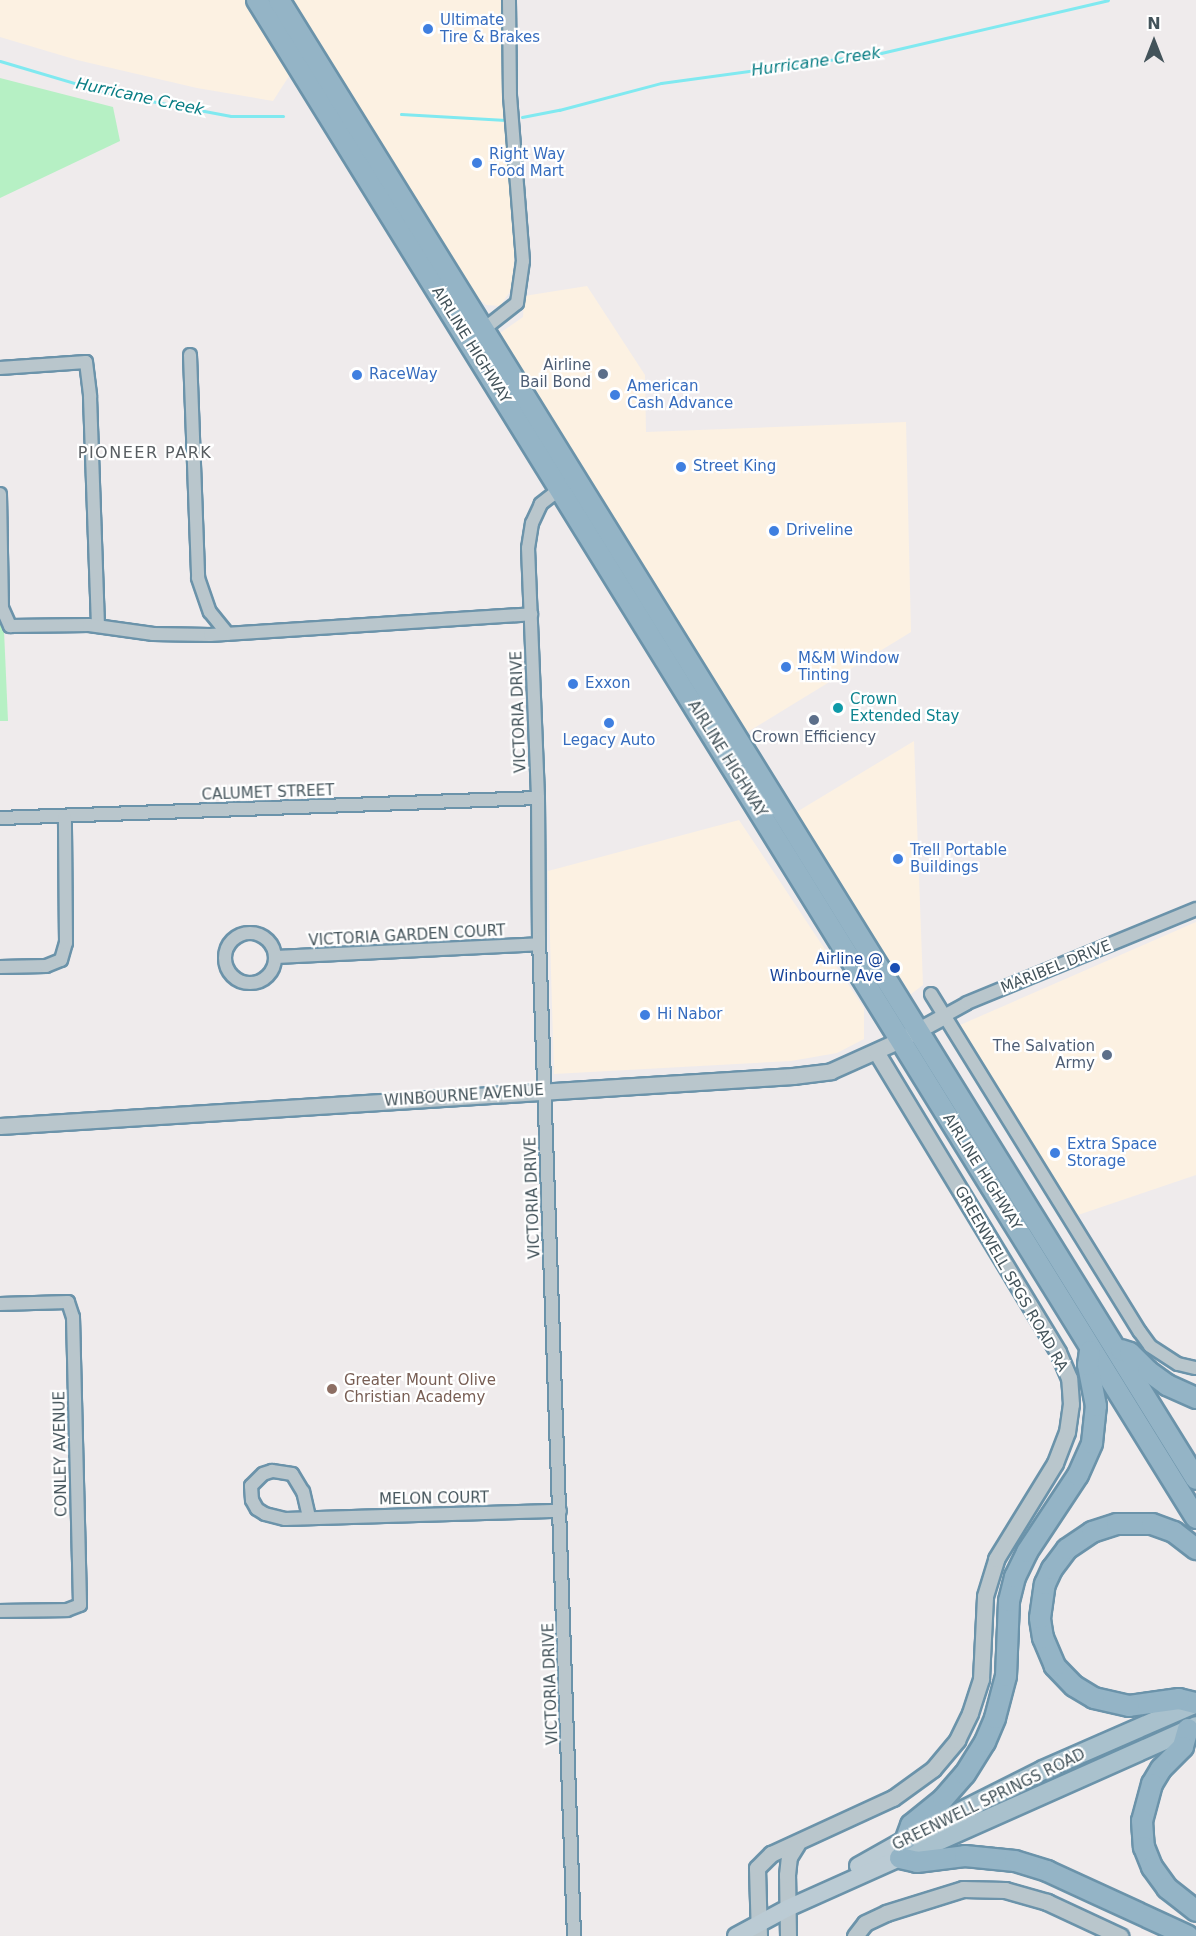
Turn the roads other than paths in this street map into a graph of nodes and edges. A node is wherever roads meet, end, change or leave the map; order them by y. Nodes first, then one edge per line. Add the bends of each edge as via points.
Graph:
1 (258, 0) edge
2 (279, 0) edge
3 (509, 0) edge
4 (366, 158) junction
5 (474, 332) junction
6 (190, 355) dead end
7 (0, 368) edge
8 (567, 483) junction
9 (0, 494) edge
10 (531, 614) junction
11 (98, 626) junction
12 (228, 634) junction
13 (745, 770) junction
14 (538, 798) junction
15 (65, 816) junction
16 (0, 818) edge
17 (1196, 909) edge
18 (539, 944) junction
19 (276, 957) junction
20 (0, 968) edge
21 (931, 994) dead end
22 (945, 1016) junction
23 (920, 1030) junction
24 (900, 1040) junction
25 (876, 1052) junction
26 (544, 1091) junction
27 (0, 1126) edge
28 (0, 1304) edge
29 (1090, 1348) junction
30 (1115, 1349) junction
31 (1196, 1368) edge
32 (1196, 1398) edge
33 (1196, 1479) edge
34 (560, 1511) junction
35 (309, 1518) junction
36 (1196, 1518) edge
37 (1196, 1549) edge
38 (0, 1611) edge
39 (1196, 1703) edge
40 (1192, 1728) edge
41 (906, 1839) junction
42 (797, 1844) junction
43 (900, 1858) junction
44 (788, 1908) junction
45 (1196, 1911) edge
46 (759, 1930) edge
47 (574, 1936) edge
48 (736, 1936) edge
49 (788, 1936) edge
50 (855, 1936) edge
51 (1120, 1936) edge
52 (1188, 1936) edge

1 - 4 highway, AIRLINE HIGHWAY
2 - 4 highway, AIRLINE HIGHWAY
3 - 5 street via 510,98 523,261 517,303
4 - 5 highway, AIRLINE HIGHWAY
5 - 8 highway, AIRLINE HIGHWAY
6 - 12 street via 198,578 210,612
7 - 11 street via 86,362
8 - 10 street, VICTORIA DRIVE via 541,504 532,523 528,548
8 - 13 highway, AIRLINE HIGHWAY
9 - 11 street via 2,608 10,626
10 - 12 street
10 - 14 street, VICTORIA DRIVE
11 - 12 street via 153,634
13 - 23 highway, AIRLINE HIGHWAY
13 - 24 highway, AIRLINE HIGHWAY
14 - 15 street, CALUMET STREET
14 - 18 street, VICTORIA DRIVE
15 - 16 street, CALUMET STREET
15 - 20 street via 66,943 62,960 46,966
17 - 22 street, MARIBEL DRIVE
18 - 19 street, VICTORIA GARDEN COURT
18 - 26 street, VICTORIA DRIVE
19 - 19 street via 267,940 249,933 232,941 225,959 233,977 251,984 269,976
21 - 22 street
22 - 23 street, MARIBEL DRIVE
22 - 31 street via 1140,1332 1150,1346 1178,1364
23 - 24 street, WINBOURNE AVENUE
23 - 30 highway, AIRLINE HIGHWAY
24 - 25 street, WINBOURNE AVENUE
24 - 29 highway, AIRLINE HIGHWAY
25 - 26 street, WINBOURNE AVENUE via 831,1071 793,1076
25 - 42 street, GREENWELL SPGS ROAD RA via 1058,1352 1069,1378 1071,1404 1067,1432 1055,1463 996,1559 985,1596 981,1679 957,1740 933,1769 893,1798
26 - 27 street, WINBOURNE AVENUE
26 - 34 street, VICTORIA DRIVE
28 - 38 street, CONLEY AVENUE via 68,1302 73,1317 80,1605 67,1610
29 - 36 highway, AIRLINE HIGHWAY
29 - 41 highway via 1088,1365 1096,1406 1092,1443 1078,1474 1015,1576 1009,1601 1006,1676 995,1719 965,1774 943,1799 911,1825
30 - 32 highway via 1130,1353 1167,1385
30 - 33 highway, AIRLINE HIGHWAY
34 - 35 street, MELON COURT
34 - 47 street, VICTORIA DRIVE
35 - 35 street, MELON COURT via 285,1519 265,1514 252,1500 251,1486 272,1471 292,1474 303,1492
37 - 39 highway via 1174,1533 1152,1524 1117,1524 1092,1532 1067,1549 1052,1569 1045,1584 1040,1618 1050,1657 1066,1679 1089,1695 1106,1703 1129,1706 1179,1699
39 - 41 main road, GREENWELL SPRINGS ROAD via 1043,1770
40 - 43 main road, GREENWELL SPRINGS ROAD
40 - 45 highway via 1183,1747 1152,1784 1144,1807 1143,1834 1147,1856 1159,1878
41 - 44 main road, GREENWELL SPRINGS ROAD
42 - 44 street via 789,1857
42 - 46 street, GREENWELL SPGS ROAD RA via 771,1854 757,1868
43 - 44 main road, GREENWELL SPRINGS ROAD
43 - 52 highway via 917,1862 980,1856 1026,1864
44 - 46 main road, GREENWELL SPRINGS ROAD
44 - 49 street
46 - 48 main road, GREENWELL SPRINGS ROAD
50 - 51 street via 865,1923 886,1912 963,1889 1005,1890 1047,1902

